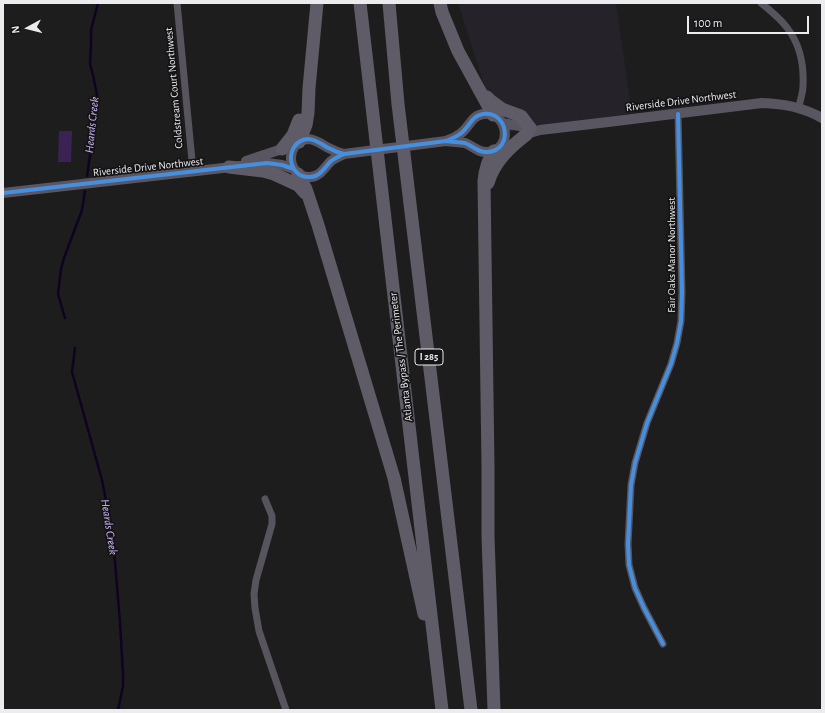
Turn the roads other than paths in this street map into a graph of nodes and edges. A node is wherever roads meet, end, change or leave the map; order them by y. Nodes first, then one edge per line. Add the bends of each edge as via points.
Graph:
1 (177, 3) edge
2 (318, 3) edge
3 (360, 3) edge
4 (388, 3) edge
5 (440, 3) edge
6 (761, 3) edge
7 (477, 86) junction
8 (309, 88) junction
9 (799, 107) junction
10 (678, 114) junction
11 (822, 118) edge
12 (498, 119) junction
13 (532, 130) junction
14 (446, 141) junction
15 (298, 143) junction
16 (498, 147) junction
17 (282, 149) junction
18 (347, 153) junction
19 (229, 167) junction
20 (192, 171) junction
21 (296, 171) junction
22 (3, 193) edge
23 (309, 197) junction
24 (484, 198) junction
25 (264, 499) dead end
26 (663, 644) dead end
27 (438, 672) junction
28 (286, 710) edge
29 (442, 710) edge
30 (470, 710) edge
31 (494, 710) edge

1 - 20 street, Coldstream Court Northwest
2 - 8 highway
3 - 27 highway, Atlanta Bypass / The Perimeter / I 285
4 - 30 highway, I 285
5 - 7 highway via 458,51
6 - 9 street via 788,29 798,46 803,66 803,87
7 - 12 highway
7 - 13 highway via 502,109 522,116
8 - 15 highway via 306,125
8 - 17 highway via 295,130
9 - 10 street, Riverside Drive Northwest via 781,103 762,103
9 - 11 street, Riverside Drive Northwest
10 - 13 street, Riverside Drive Northwest
10 - 26 street, Fair Oaks Manor Northwest via 681,321 671,364 647,423 635,463 631,485 628,544 635,588
12 - 13 street, Riverside Drive Northwest
12 - 14 street, Riverside Drive Northwest via 487,114 476,116 461,134
12 - 16 street via 505,133
13 - 16 street, Riverside Drive Northwest
13 - 24 highway via 505,153 496,165
14 - 16 street via 467,144 484,152
14 - 18 street
15 - 17 street, Riverside Drive Northwest
15 - 18 street, Riverside Drive Northwest via 307,139 313,140 332,150
15 - 21 street via 293,148 290,158
16 - 24 highway via 486,164
17 - 19 street, Riverside Drive Northwest
18 - 21 street, Riverside Drive Northwest via 332,160 316,176 304,176
19 - 20 street, Riverside Drive Northwest
19 - 21 street, Riverside Drive Northwest via 267,163 282,165
19 - 23 highway via 274,174 298,185
20 - 22 street, Riverside Drive Northwest
21 - 23 highway
23 - 27 highway via 394,478
24 - 31 highway via 488,536
25 - 28 street via 272,516 272,524 256,580 255,608 259,631
27 - 29 highway, Atlanta Bypass / The Perimeter / I 285

